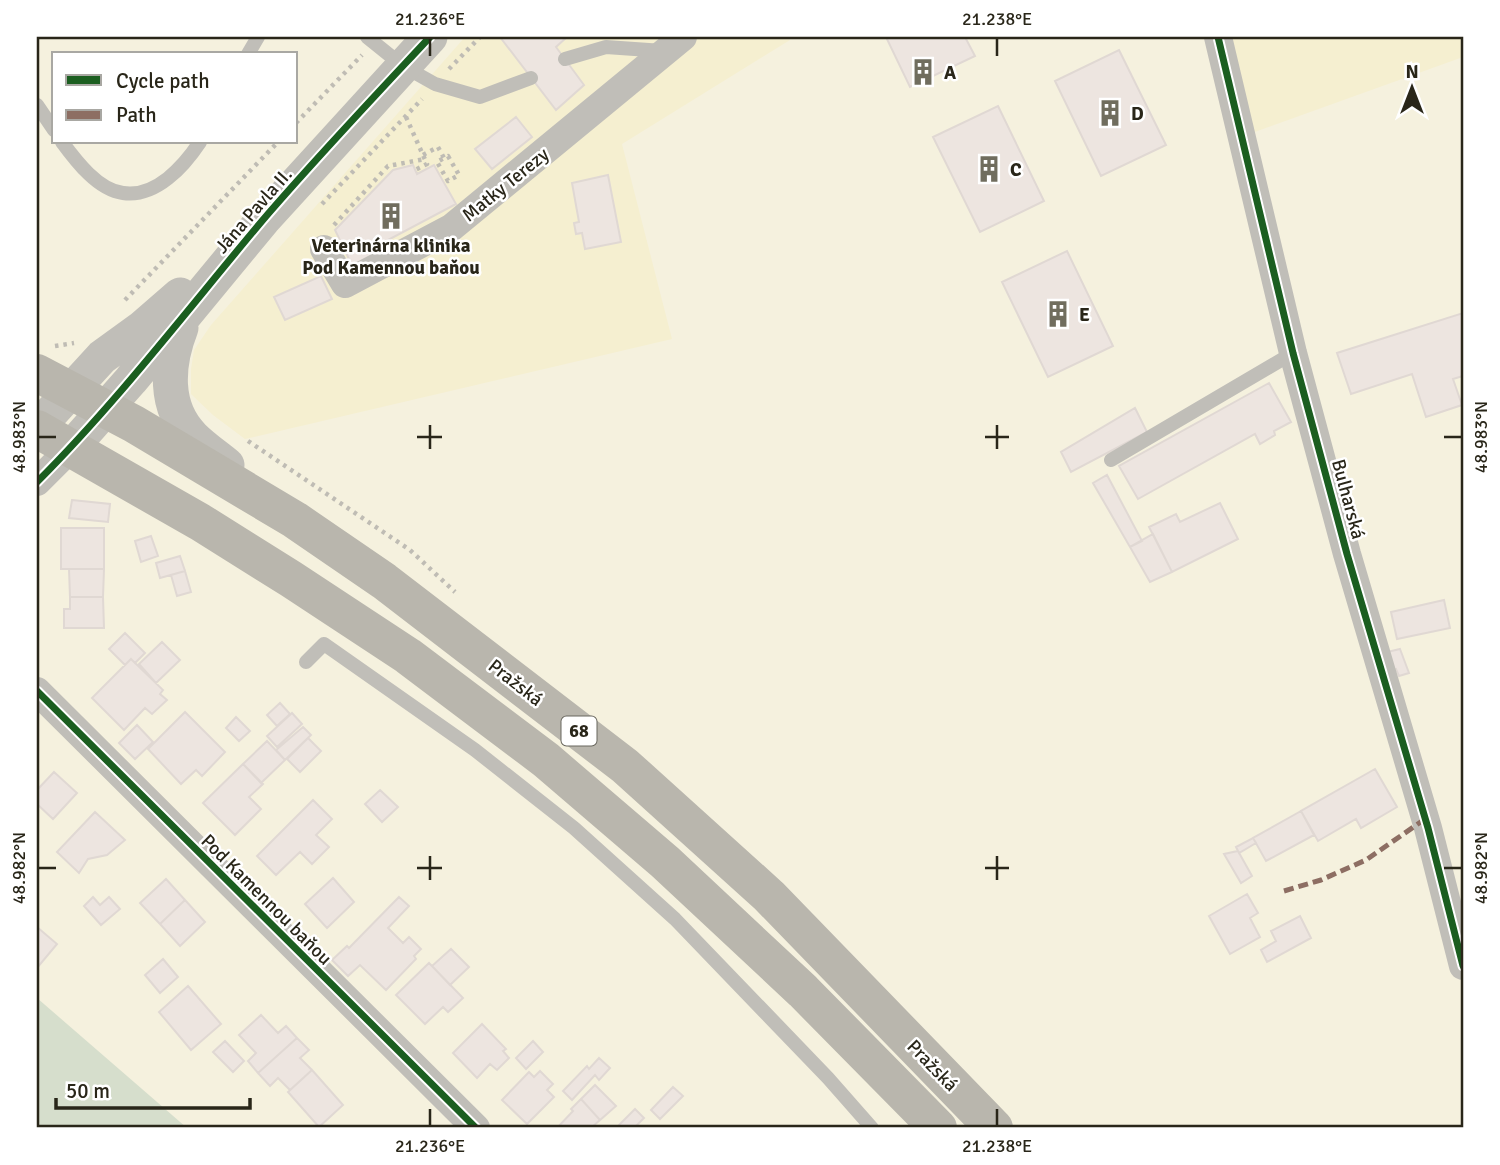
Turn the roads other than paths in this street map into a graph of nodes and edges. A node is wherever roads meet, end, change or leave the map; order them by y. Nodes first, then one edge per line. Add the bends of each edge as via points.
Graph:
1 (430, 37) edge
2 (617, 37) edge
3 (1217, 37) edge
4 (370, 40) edge
5 (671, 41) edge
6 (606, 47) junction
7 (565, 59) dead end
8 (403, 66) junction
9 (531, 78) dead end
10 (37, 105) edge
11 (52, 127) edge
12 (64, 144) edge
13 (199, 144) edge
14 (263, 220) junction
15 (330, 239) road end
16 (186, 314) junction
17 (1293, 353) junction
18 (102, 357) junction
19 (37, 365) edge
20 (37, 373) edge
21 (71, 389) junction
22 (104, 409) junction
23 (37, 429) edge
24 (71, 449) junction
25 (1111, 460) dead end
26 (37, 482) edge
27 (295, 520) junction
28 (306, 662) dead end
29 (37, 691) edge
30 (1463, 966) edge
31 (476, 1128) edge
32 (872, 1128) edge
33 (938, 1128) edge
34 (994, 1128) edge

1 - 8 street, Jána Pavla II.
2 - 6 lane
3 - 17 street, Bulharská
4 - 8 lane
5 - 6 lane
5 - 15 street, Matky Terezy via 451,228 345,284
6 - 7 lane
8 - 9 lane via 435,84 481,97
8 - 14 street, Jána Pavla II.
10 - 11 lane
12 - 13 lane via 101,184 122,194 143,191 167,179
14 - 16 street, Jána Pavla II.
14 - 18 street, Jána Pavla II. via 142,328
16 - 22 street, Jána Pavla II.
16 - 27 street via 169,371 177,415 191,436
17 - 25 lane
17 - 30 street, Bulharská
18 - 19 street via 81,364
18 - 21 street
20 - 21 main road, Pražská / 68
21 - 22 main road, Pražská / 68
21 - 23 street
22 - 24 street, Jána Pavla II.
22 - 27 main road, Pražská / 68
23 - 24 main road, 68
24 - 26 street
24 - 33 main road, 68 via 200,522 355,621 546,760 666,862 774,963
27 - 34 main road, Pražská / 68 via 394,589 625,766 769,896
28 - 32 lane via 324,644 475,750 574,828 675,919
29 - 31 street, Pod Kamennou baňou

